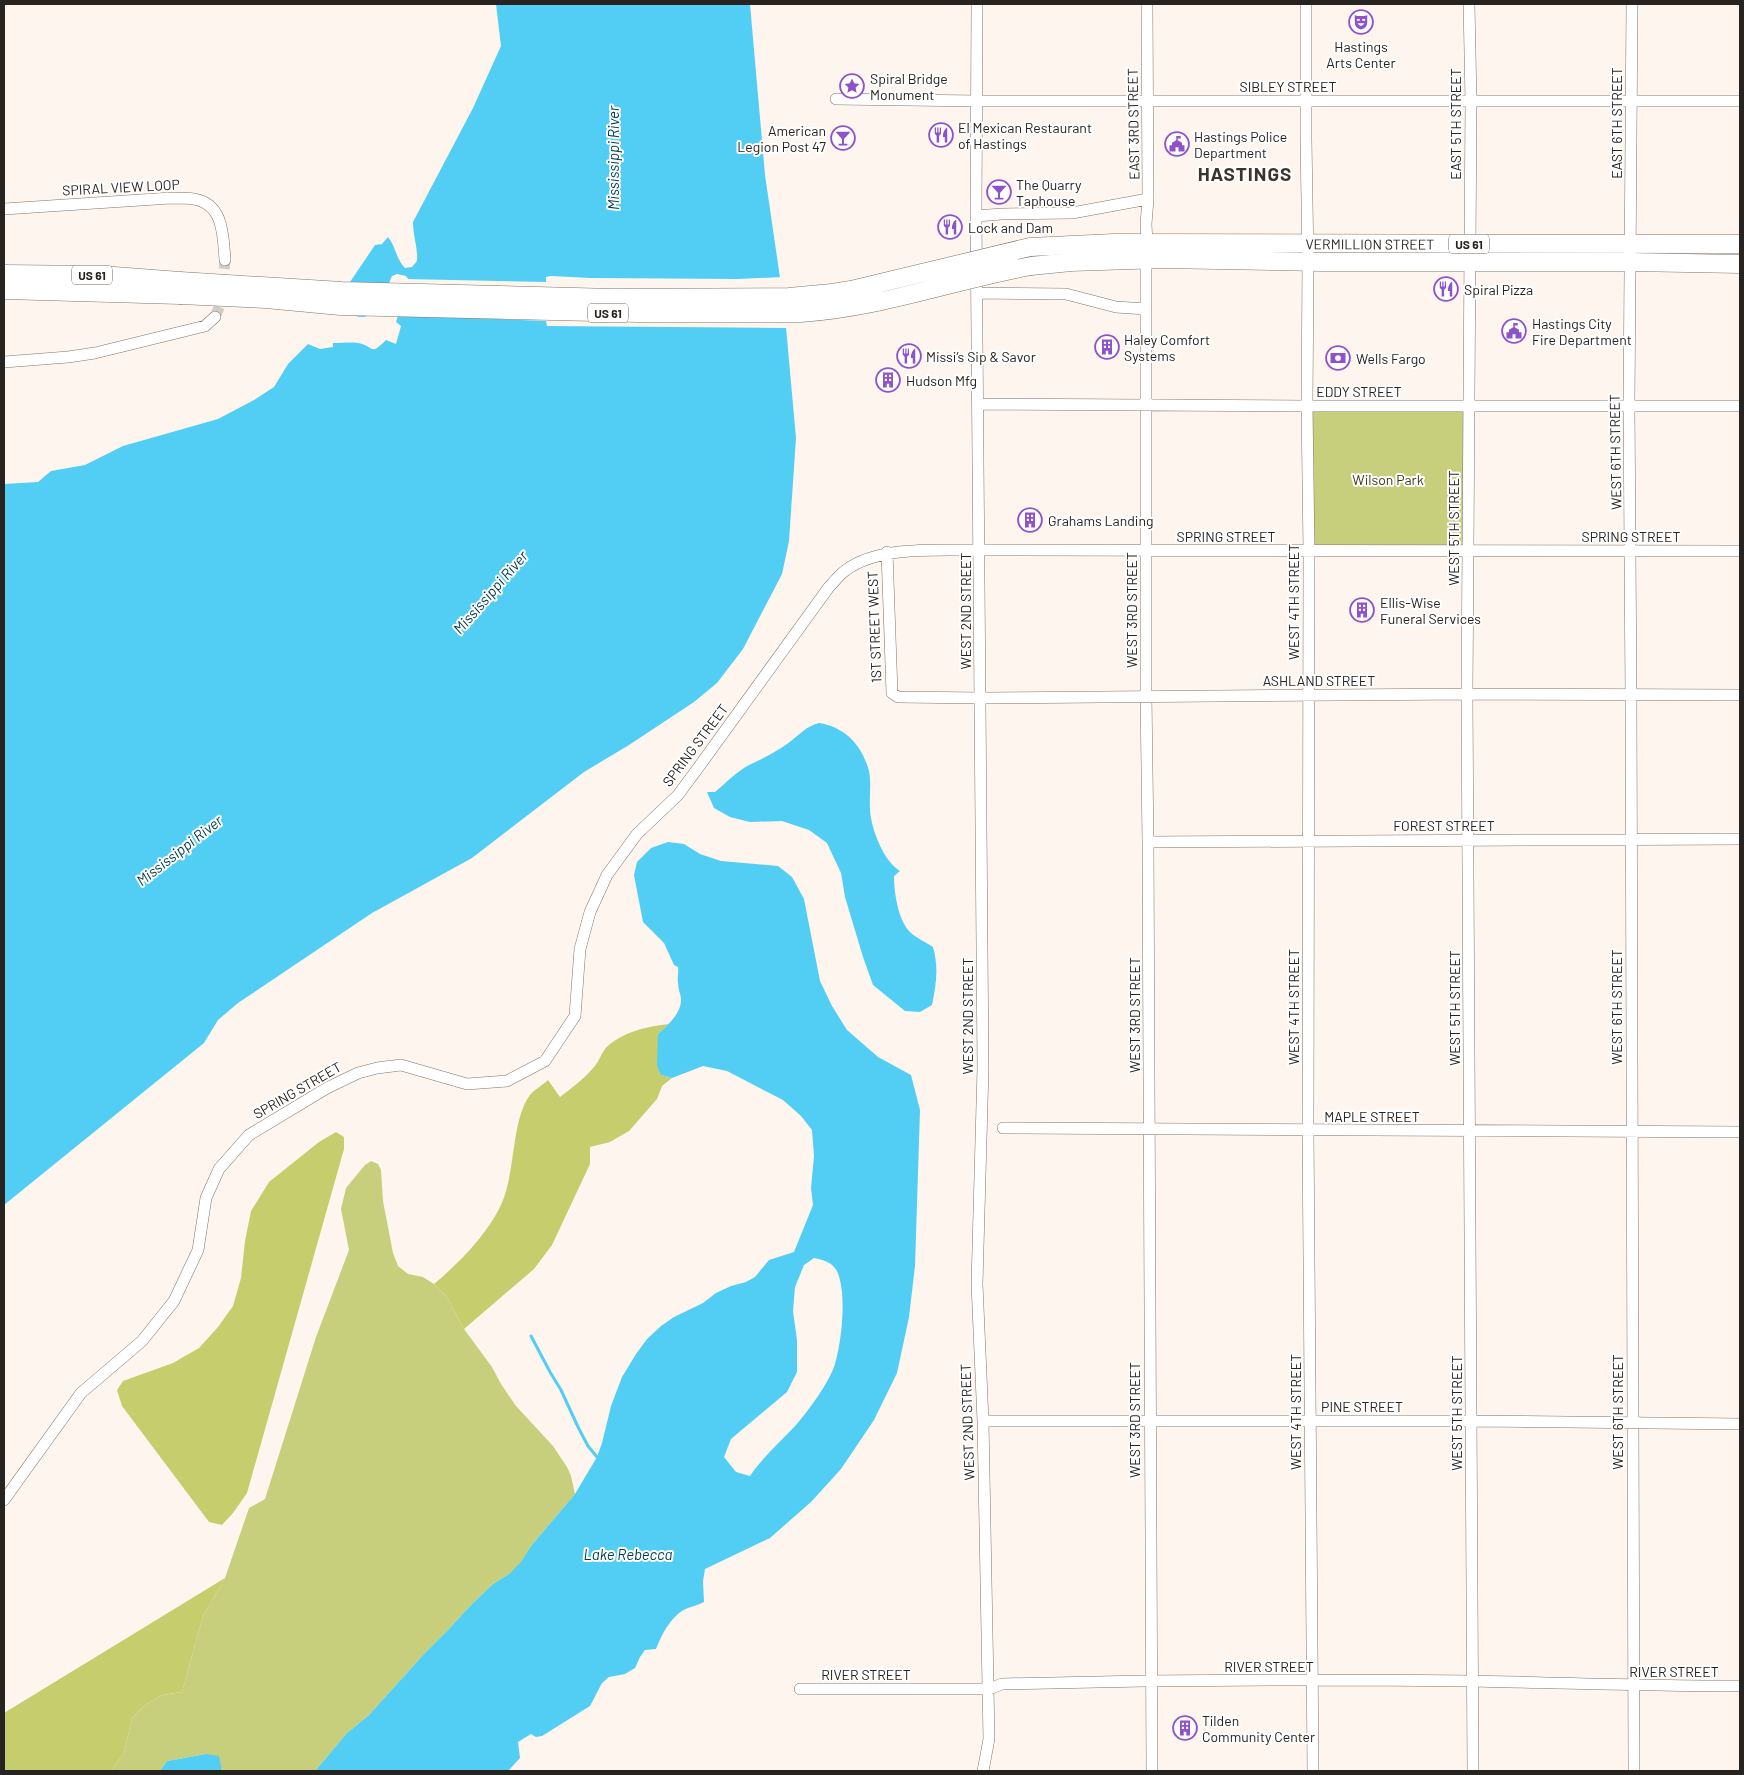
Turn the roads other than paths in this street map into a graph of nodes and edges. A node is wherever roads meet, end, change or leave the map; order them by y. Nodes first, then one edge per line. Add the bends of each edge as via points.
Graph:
1 (978, 4) edge
2 (1146, 4) edge
3 (1306, 4) edge
4 (1469, 4) edge
5 (1632, 4) edge
6 (836, 99) dead end
7 (977, 101) junction
8 (1147, 101) junction
9 (1306, 101) junction
10 (1471, 101) junction
11 (1632, 101) junction
12 (1740, 101) edge
13 (1148, 199) junction
14 (4, 209) edge
15 (976, 216) junction
16 (1630, 243) junction
17 (1307, 244) junction
18 (1469, 244) junction
19 (1740, 244) edge
20 (1147, 251) junction
21 (225, 260) tunnel mouth
22 (1308, 262) junction
23 (1469, 262) junction
24 (1630, 262) junction
25 (1740, 264) edge
26 (4, 274) edge
27 (180, 288) junction
28 (4, 290) edge
29 (977, 293) junction
30 (1146, 309) junction
31 (215, 317) tunnel mouth
32 (4, 362) edge
33 (978, 404) junction
34 (1146, 405) junction
35 (1629, 405) junction
36 (1307, 406) junction
37 (1468, 406) junction
38 (1740, 406) edge
39 (980, 550) junction
40 (1146, 551) junction
41 (1308, 551) junction
42 (1468, 551) junction
43 (1740, 551) edge
44 (887, 552) junction
45 (1631, 552) junction
46 (1467, 694) junction
47 (1308, 695) junction
48 (1631, 695) junction
49 (1740, 695) edge
50 (1146, 696) junction
51 (898, 697) joint
52 (981, 698) junction
53 (1740, 839) edge
54 (1468, 840) junction
55 (1631, 840) junction
56 (1308, 841) junction
57 (1148, 842) junction
58 (1004, 1128) dead end
59 (1149, 1128) junction
60 (1308, 1130) junction
61 (1470, 1131) junction
62 (1632, 1132) junction
63 (1740, 1132) edge
64 (983, 1421) junction
65 (1149, 1421) junction
66 (1310, 1421) junction
67 (1471, 1421) junction
68 (1632, 1423) junction
69 (1740, 1424) edge
70 (4, 1500) edge
71 (1150, 1680) junction
72 (1312, 1681) junction
73 (1472, 1681) junction
74 (1633, 1686) junction
75 (1740, 1686) edge
76 (800, 1689) dead end
77 (988, 1689) junction
78 (983, 1771) edge
79 (1152, 1771) edge
80 (1313, 1771) edge
81 (1473, 1771) edge
82 (1634, 1771) edge

1 - 7 street, WEST 2ND STREET
2 - 8 street, EAST 3RD STREET
3 - 9 street, WEST 4TH STREET
4 - 10 street, EAST 5TH STREET
5 - 11 street, EAST 6TH STREET
6 - 7 street, SIBLEY STREET
7 - 8 street, SIBLEY STREET
7 - 15 street, WEST 2ND STREET
8 - 9 street, SIBLEY STREET
8 - 13 street, EAST 3RD STREET
9 - 10 street, SIBLEY STREET
9 - 17 street, WEST 4TH STREET
10 - 11 street, SIBLEY STREET
10 - 18 street, EAST 5TH STREET
11 - 12 street, SIBLEY STREET
11 - 16 street, EAST 6TH STREET
13 - 15 street via 1072,213
13 - 20 street, EAST 3RD STREET
14 - 21 street, SPIRAL VIEW LOOP via 195,199 209,204 218,216
15 - 29 street, WEST 2ND STREET
16 - 18 highway, VERMILLION STREET / US 61
16 - 19 highway, VERMILLION STREET / US 61
16 - 24 street, WEST 6TH STREET
17 - 18 highway, VERMILLION STREET / US 61
17 - 20 highway, VERMILLION STREET / US 61
17 - 22 street, WEST 4TH STREET
18 - 23 street, WEST 5TH STREET
20 - 22 highway, VERMILLION STREET / US 61
20 - 27 highway, VERMILLION STREET / US 61, bridge via 1067,244 1030,247 832,294 789,297 567,298
20 - 27 highway, VERMILLION STREET / US 61, bridge via 1031,266 874,303 801,313 638,314 340,306
20 - 30 street, WEST 3RD STREET
22 - 23 highway, VERMILLION STREET / US 61
22 - 36 street, WEST 4TH STREET
23 - 24 highway, VERMILLION STREET / US 61
23 - 37 street, WEST 5TH STREET
24 - 25 highway, VERMILLION STREET / US 61
24 - 35 street, WEST 6TH STREET
26 - 27 highway, US 61 via 101,275
27 - 28 highway, US 61
29 - 30 street via 1066,294 1116,307
29 - 33 street, WEST 2ND STREET
30 - 34 street, WEST 3RD STREET
31 - 32 street via 205,326 95,353
33 - 34 street, EDDY STREET
33 - 39 street, WEST 2ND STREET
34 - 36 street, EDDY STREET
34 - 40 street, WEST 3RD STREET
35 - 37 street, EDDY STREET
35 - 38 street, EDDY STREET
35 - 45 street, WEST 6TH STREET
36 - 37 street, EDDY STREET
36 - 41 street, WEST 4TH STREET
37 - 42 street, WEST 5TH STREET
39 - 40 street, SPRING STREET
39 - 44 street, SPRING STREET
39 - 52 street, WEST 2ND STREET
40 - 41 street, SPRING STREET
40 - 50 street, WEST 3RD STREET
41 - 42 street, SPRING STREET
41 - 47 street, WEST 4TH STREET
42 - 45 street, SPRING STREET
42 - 46 street, WEST 5TH STREET
43 - 45 street, SPRING STREET
44 - 51 street, 1ST STREET WEST via 892,692
44 - 70 street, SPRING STREET via 845,570 830,587 678,794 637,834 608,875 590,912 580,949 574,1016 545,1061 507,1082 467,1084 401,1065 358,1072 249,1135 219,1169 206,1198 198,1250 174,1301 142,1341 81,1393
45 - 48 street, WEST 6TH STREET
46 - 47 street, ASHLAND STREET
46 - 48 street, ASHLAND STREET
46 - 54 street, WEST 5TH STREET
47 - 50 street, ASHLAND STREET
47 - 56 street, WEST 4TH STREET
48 - 49 street, ASHLAND STREET
48 - 55 street, WEST 6TH STREET
50 - 52 street, ASHLAND STREET
50 - 57 street, WEST 3RD STREET
51 - 52 street, ASHLAND STREET
52 - 64 street, WEST 2ND STREET via 983,1068 977,1284
53 - 55 street, FOREST STREET
54 - 55 street, FOREST STREET
54 - 56 street, FOREST STREET
54 - 61 street, WEST 5TH STREET
55 - 62 street, WEST 6TH STREET
56 - 57 street, FOREST STREET
56 - 60 street, WEST 4TH STREET
57 - 59 street, WEST 3RD STREET
58 - 59 street, MAPLE STREET
59 - 60 street, MAPLE STREET
59 - 65 street, WEST 3RD STREET
60 - 61 street, MAPLE STREET
60 - 66 street, WEST 4TH STREET
61 - 62 street, MAPLE STREET
61 - 67 street, WEST 5TH STREET
62 - 63 street, MAPLE STREET
62 - 68 street, WEST 6TH STREET
64 - 65 street, PINE STREET
64 - 77 street, WEST 2ND STREET
65 - 66 street, PINE STREET
65 - 71 street, WEST 3RD STREET
66 - 67 street, PINE STREET
66 - 72 street, WEST 4TH STREET
67 - 68 street, PINE STREET
67 - 73 street, WEST 5TH STREET
68 - 69 street, PINE STREET
68 - 74 street, WEST 6TH STREET
71 - 72 street, RIVER STREET
71 - 77 street, RIVER STREET via 1002,1684
71 - 79 street, WEST 3RD STREET
72 - 73 street, RIVER STREET
72 - 80 street, WEST 4TH STREET
73 - 74 street, RIVER STREET
73 - 81 street, WEST 5TH STREET
74 - 75 street, RIVER STREET
74 - 82 street, WEST 6TH STREET
76 - 77 street, RIVER STREET
77 - 78 street, WEST 2ND STREET via 989,1739

